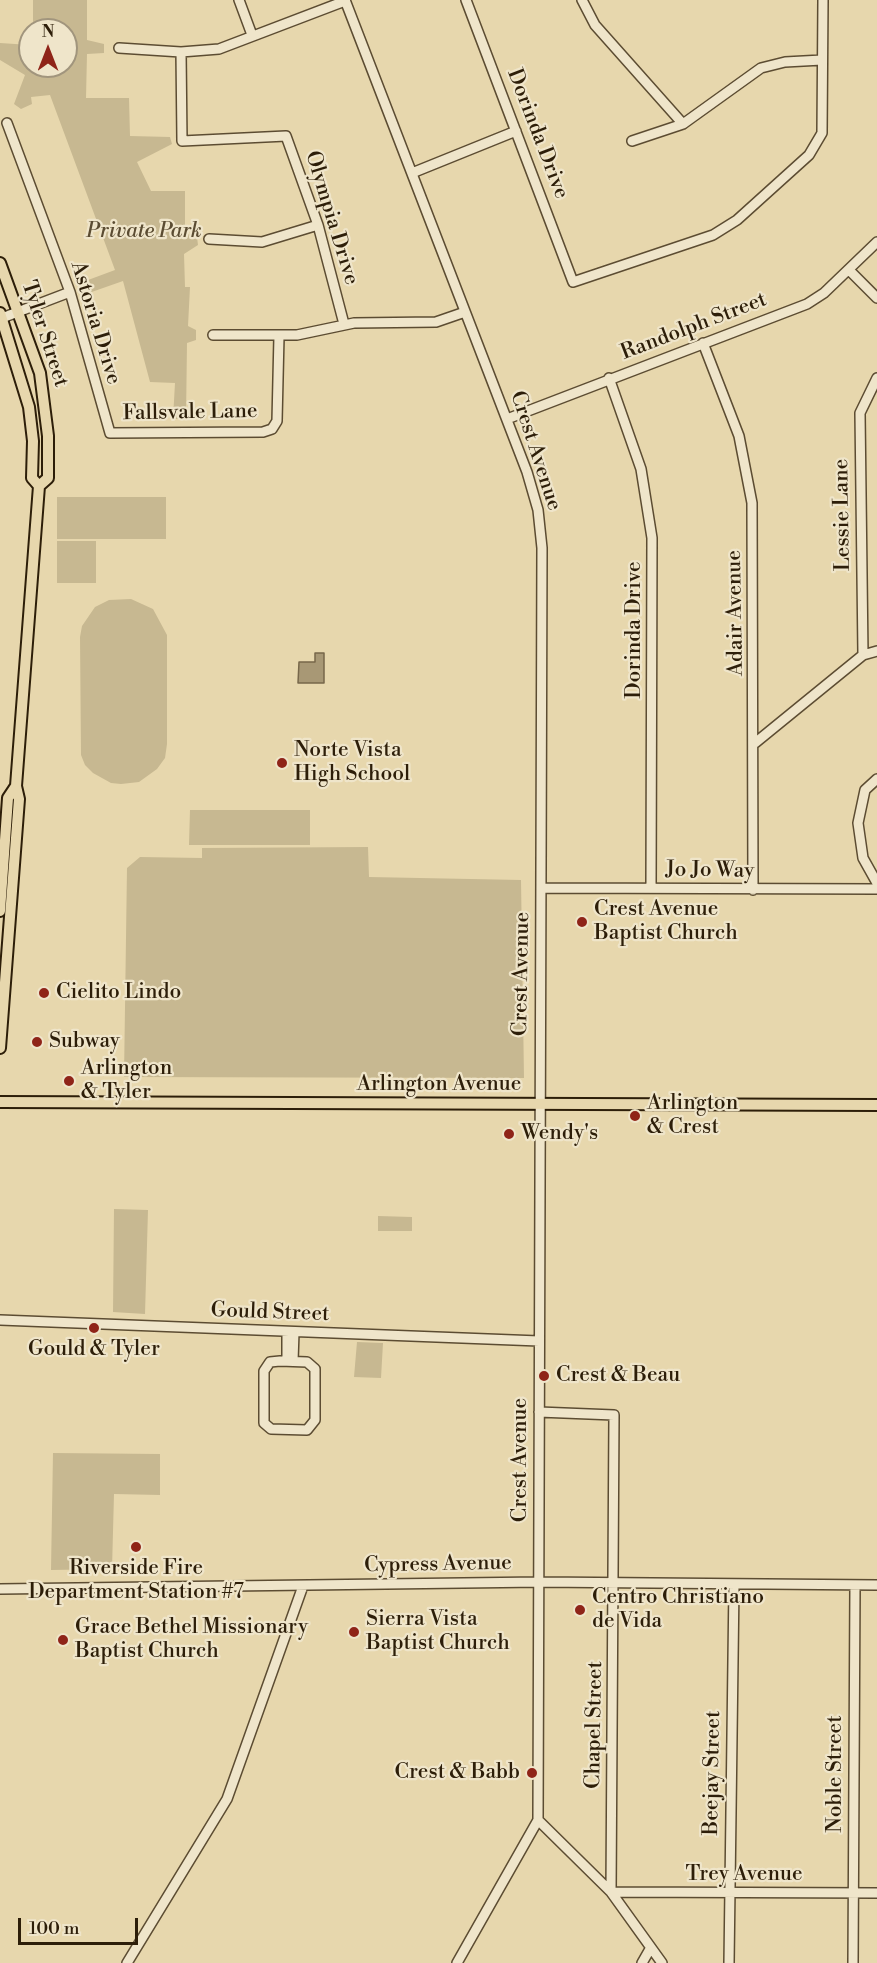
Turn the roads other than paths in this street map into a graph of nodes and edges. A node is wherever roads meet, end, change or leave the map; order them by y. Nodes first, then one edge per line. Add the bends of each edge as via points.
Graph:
1 (239, 0) edge
2 (345, 0) edge
3 (466, 0) edge
4 (582, 0) edge
5 (823, 0) edge
6 (252, 35) junction
7 (119, 48) dead end
8 (181, 52) junction
9 (822, 60) junction
10 (7, 123) dead end
11 (683, 124) junction
12 (516, 131) junction
13 (632, 141) dead end
14 (412, 173) junction
15 (318, 225) junction
16 (209, 239) dead end
17 (877, 242) edge
18 (0, 263) edge
19 (849, 270) junction
20 (70, 292) junction
21 (877, 298) edge
22 (19, 312) junction
23 (465, 312) junction
24 (1, 315) edge
25 (344, 324) junction
26 (213, 335) dead end
27 (279, 336) junction
28 (703, 343) junction
29 (609, 378) junction
30 (877, 378) edge
31 (507, 418) junction
32 (110, 433) joint
33 (39, 486) junction
34 (877, 651) edge
35 (862, 655) junction
36 (755, 743) junction
37 (877, 779) edge
38 (6, 860) edge
39 (877, 883) edge
40 (542, 888) junction
41 (651, 888) junction
42 (877, 889) edge
43 (753, 890) junction
44 (0, 912) edge
45 (0, 1048) edge
46 (0, 1102) edge
47 (539, 1105) junction
48 (877, 1105) edge
49 (0, 1320) edge
50 (291, 1332) junction
51 (539, 1341) junction
52 (290, 1361) junction
53 (539, 1412) junction
54 (540, 1582) junction
55 (614, 1583) junction
56 (734, 1584) junction
57 (855, 1585) junction
58 (877, 1585) edge
59 (303, 1586) junction
60 (0, 1589) edge
61 (538, 1820) junction
62 (611, 1892) junction
63 (730, 1893) junction
64 (854, 1893) junction
65 (877, 1893) edge
66 (650, 1949) junction
67 (127, 1963) edge
68 (457, 1963) edge
69 (642, 1963) edge
70 (662, 1963) edge
71 (729, 1963) edge
72 (853, 1963) edge

1 - 6 street
2 - 6 street
2 - 14 street, Crest Avenue
3 - 12 street, Dorinda Drive
4 - 11 street via 595,25
5 - 9 street
6 - 8 street via 219,49
7 - 8 street
8 - 15 street, Olympia Drive via 182,141 286,136
9 - 11 street via 760,68
9 - 12 street, Dorinda Drive via 822,133 809,155 738,220 713,235 573,282
10 - 20 street, Astoria Drive
11 - 13 street
12 - 14 street
14 - 23 street, Crest Avenue
15 - 16 street via 262,242
15 - 25 street, Olympia Drive
17 - 19 street, Randolph Street
18 - 22 main road, Tyler Street
19 - 21 street
19 - 28 street, Randolph Street via 807,304
20 - 22 street
20 - 32 street, Astoria Drive
22 - 24 street
22 - 33 main road, Tyler Street via 40,373 46,407 48,478
23 - 25 street via 436,322
23 - 31 street, Crest Avenue
24 - 33 main road, Tyler Street via 29,408 32,478
25 - 27 street
26 - 27 street
27 - 32 street, Fallsvale Lane via 277,421 272,429
28 - 29 street, Randolph Street
28 - 36 street, Adair Avenue via 739,436 753,503
29 - 31 street, Randolph Street
29 - 41 street, Dorinda Drive via 640,469 652,538
30 - 35 street, Lessie Lane via 860,413
31 - 40 street, Crest Avenue via 535,500 542,548
33 - 38 main road, Tyler Street via 16,786 8,798
34 - 35 street
35 - 36 street
36 - 43 street, Adair Avenue
37 - 39 street via 865,790 858,823 863,858
38 - 44 main road, Tyler Street
38 - 45 main road, Tyler Street
40 - 41 street, Jo Jo Way
40 - 47 street, Crest Avenue
41 - 43 street, Jo Jo Way
42 - 43 street, Jo Jo Way
46 - 47 main road, Arlington Avenue
47 - 48 main road, Arlington Avenue
47 - 51 street, Crest Avenue
49 - 50 street, Gould Street
50 - 51 street, Gould Street
50 - 52 street
51 - 53 street, Crest Avenue
52 - 52 street via 267,1365 263,1374 263,1418 267,1427 304,1430 314,1425 316,1374 313,1365
53 - 54 street, Crest Avenue
53 - 55 street, Chapel Street via 614,1415
54 - 55 street, Cypress Avenue
54 - 59 street, Cypress Avenue
54 - 61 street, Crest Avenue
55 - 56 street, Cypress Avenue
55 - 62 street, Chapel Street
56 - 57 street, Cypress Avenue
56 - 63 street, Beejay Street
57 - 58 street, Cypress Avenue
57 - 64 street, Noble Street
59 - 60 street, Cypress Avenue
59 - 67 street via 227,1800
61 - 62 street
61 - 68 street, Crest Avenue
62 - 63 street, Trey Avenue
62 - 66 street
63 - 64 street, Trey Avenue
63 - 71 street, Beejay Street
64 - 65 street, Trey Avenue
64 - 72 street, Noble Street
66 - 69 street
66 - 70 street

